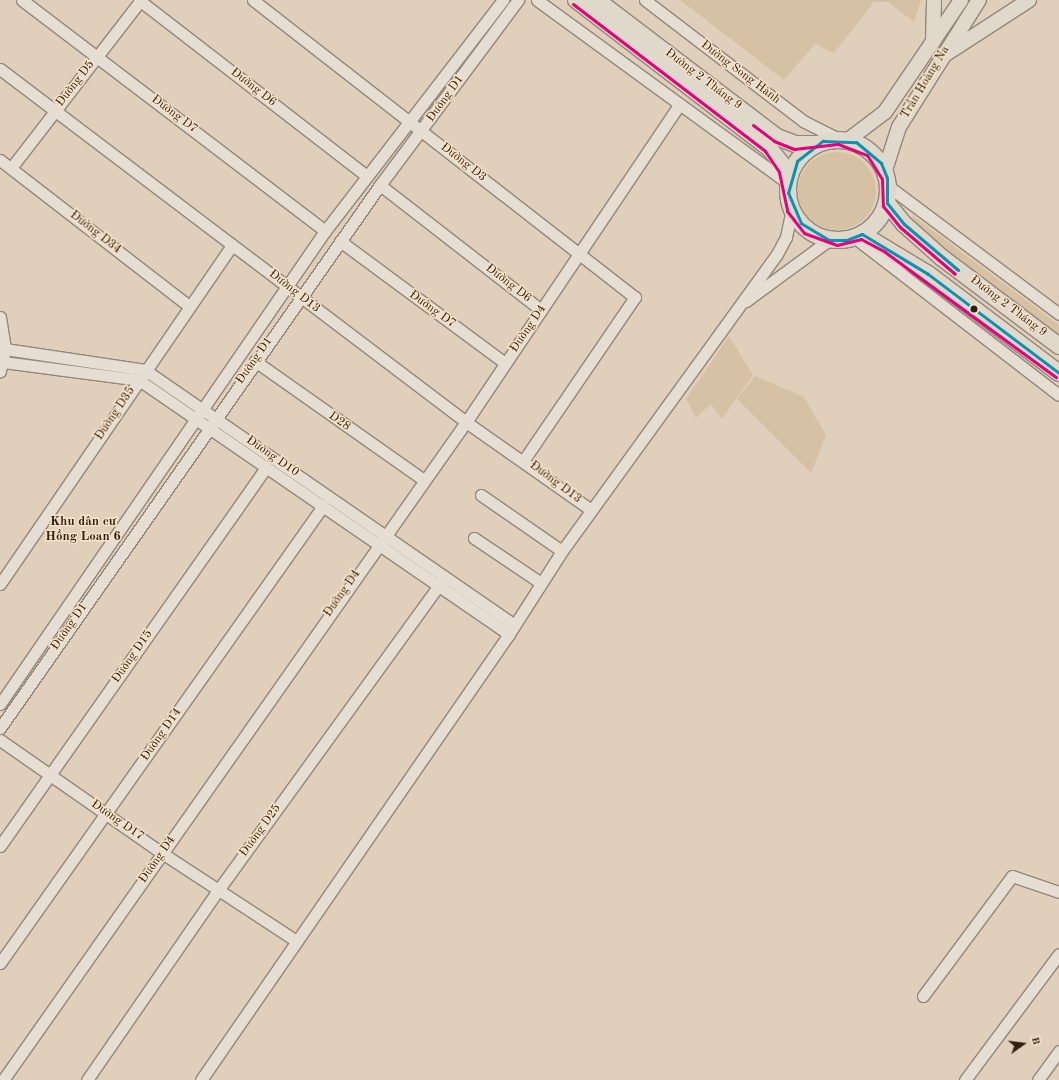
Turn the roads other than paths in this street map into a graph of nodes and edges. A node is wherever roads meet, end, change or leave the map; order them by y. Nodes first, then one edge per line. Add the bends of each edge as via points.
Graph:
1 (22, 0) edge
2 (140, 0) edge
3 (253, 0) edge
4 (503, 0) edge
5 (518, 0) edge
6 (537, 0) edge
7 (576, 0) edge
8 (597, 0) edge
9 (645, 0) edge
10 (934, 0) edge
11 (961, 0) edge
12 (979, 0) edge
13 (1029, 0) edge
14 (934, 42) junction
15 (945, 54) junction
16 (97, 56) junction
17 (0, 69) edge
18 (679, 105) junction
19 (55, 110) junction
20 (412, 121) junction
21 (422, 131) junction
22 (843, 140) junction
23 (815, 144) junction
24 (0, 160) edge
25 (11, 168) junction
26 (885, 170) junction
27 (367, 176) junction
28 (788, 183) junction
29 (380, 185) junction
30 (888, 186) junction
31 (887, 203) junction
32 (792, 209) junction
33 (325, 231) junction
34 (858, 236) junction
35 (830, 240) junction
36 (340, 241) junction
37 (232, 245) junction
38 (579, 254) junction
39 (288, 286) junction
40 (300, 297) junction
41 (189, 306) junction
42 (736, 308) junction
43 (541, 310) junction
44 (1059, 314) edge
45 (0, 317) edge
46 (1059, 346) edge
47 (5, 349) junction
48 (255, 361) junction
49 (505, 363) junction
50 (2, 367) edge
51 (146, 370) junction
52 (1059, 373) edge
53 (139, 380) junction
54 (1059, 395) edge
55 (200, 413) junction
56 (212, 422) junction
57 (466, 422) junction
58 (524, 460) junction
59 (266, 467) junction
60 (424, 480) junction
61 (481, 495) dead end
62 (323, 506) junction
63 (591, 510) junction
64 (474, 538) dead end
65 (381, 539) junction
66 (562, 551) junction
67 (442, 582) junction
68 (541, 583) junction
69 (0, 584) edge
70 (512, 630) junction
71 (0, 704) edge
72 (0, 728) edge
73 (0, 740) edge
74 (51, 775) junction
75 (106, 814) junction
76 (0, 846) edge
77 (162, 853) junction
78 (219, 889) junction
79 (1059, 892) edge
80 (296, 940) junction
81 (1059, 954) edge
82 (0, 963) edge
83 (923, 996) dead end
84 (1059, 1051) edge
85 (3, 1080) edge
86 (87, 1080) edge
87 (201, 1080) edge
88 (965, 1080) edge
89 (1038, 1080) edge

1 - 16 street, Đường D7
2 - 16 street, Đường D5
2 - 27 street, Đường D6
3 - 20 street, Đường D3
4 - 20 street, Đường D1
5 - 21 street, Đường D1
6 - 18 street
7 - 28 highway, Đường 2 Tháng 9 via 769,148 781,163
8 - 23 highway, Đường 2 Tháng 9 via 777,137 795,144
9 - 22 street, Đường Song Hành via 803,121
10 - 14 main road
11 - 14 main road, Trần Hoàng Na
12 - 15 main road, Trần Hoàng Na
13 - 15 main road
14 - 22 main road, Trần Hoàng Na via 885,112
15 - 26 main road, Trần Hoàng Na via 899,127
16 - 19 street, Đường D5
16 - 33 street, Đường D7
17 - 19 street, Đường D13
18 - 28 street
18 - 38 street, Đường D4
19 - 25 street, Đường D5
19 - 37 street, Đường D13
20 - 21 street, Đường D3
20 - 27 street, Đường D1
21 - 29 street, Đường D1
21 - 38 street, Đường D3
22 - 23 highway
22 - 26 highway via 870,151
23 - 28 highway via 797,161
24 - 25 street, Đường D34
25 - 41 street, Đường D34
26 - 30 highway
27 - 33 street, Đường D1
28 - 32 highway
29 - 36 street, Đường D1
29 - 43 street, Đường D6
30 - 31 highway
30 - 44 street
31 - 34 highway via 880,218
31 - 46 highway, Đường 2 Tháng 9 via 904,224 942,257
32 - 35 highway via 807,229
32 - 42 street via 782,246
33 - 39 street, Đường D1
34 - 35 highway
34 - 52 highway, Đường 2 Tháng 9 via 928,274
34 - 54 street
35 - 42 street
36 - 40 street, Đường D1
36 - 49 street, Đường D7
37 - 39 street, Đường D13
37 - 41 street, Đường D35
38 - 43 street, Đường D4
38 - 58 street, Đường D3 via 634,297
39 - 40 street, Đường D13
39 - 55 street, Đường D1
40 - 48 street, Đường D1
40 - 57 street, Đường D13
41 - 51 street, Đường D35
42 - 63 street
43 - 49 street, Đường D4
45 - 47 street
47 - 50 street
47 - 51 street, Đường D10
48 - 56 street, Đường D1
48 - 60 street, D28
49 - 57 street, Đường D4
50 - 53 street, Đường D10
51 - 53 street, Đường D35
51 - 55 street, Đường D10
53 - 55 street, Đường D10
53 - 69 street, Đường D35
55 - 56 street, Đường D10
55 - 71 street, Đường D1
56 - 59 street, Đường D10
56 - 65 street, Đường D10
56 - 72 street, Đường D1
57 - 58 street, Đường D13
57 - 60 street, Đường D4
58 - 63 street, Đường D13
59 - 62 street, Đường D10
59 - 74 street, Đường D15
60 - 65 street, Đường D4
61 - 66 street
62 - 65 street, Đường D10
62 - 75 street, Đường D14
63 - 66 street
64 - 68 street
65 - 67 street, Đường D10
65 - 77 street, Đường D4
66 - 68 street
67 - 70 street, Đường D10
67 - 78 street, Đường D25
68 - 70 street
70 - 80 street
73 - 74 street, Đường D17
74 - 75 street, Đường D17
74 - 76 street, Đường D15
75 - 77 street, Đường D17
75 - 82 street, Đường D14
77 - 78 street, Đường D17
77 - 85 street, Đường D4
78 - 80 street, Đường D17
78 - 86 street, Đường D25
79 - 83 street via 1012,876
80 - 87 street
81 - 88 street
84 - 89 street

